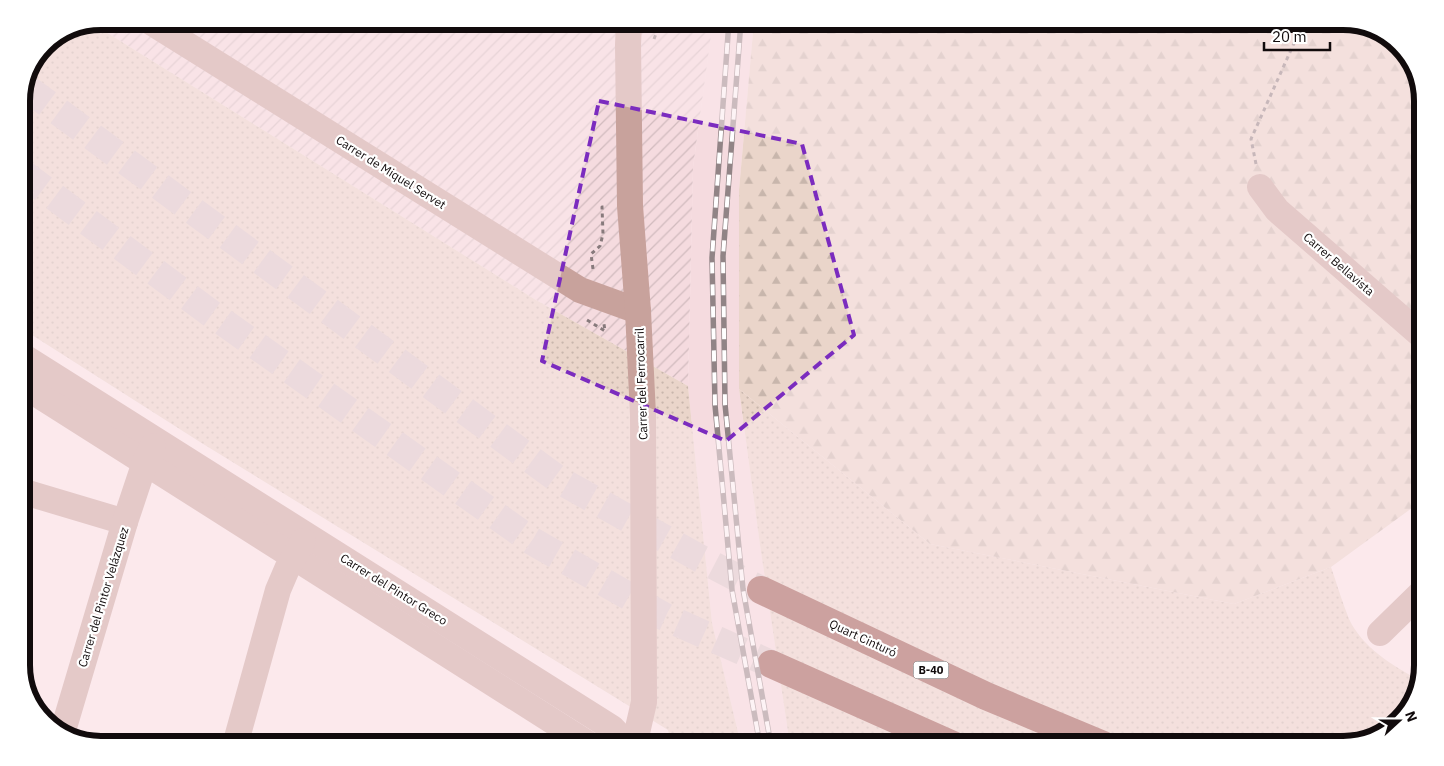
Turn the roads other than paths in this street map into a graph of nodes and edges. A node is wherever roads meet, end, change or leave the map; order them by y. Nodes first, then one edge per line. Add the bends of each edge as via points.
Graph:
1 (144, 30) edge
2 (638, 30) edge
3 (1260, 187) road end
4 (638, 311) junction
5 (1414, 329) edge
6 (30, 361) edge
7 (30, 389) edge
8 (151, 450) junction
9 (30, 494) edge
10 (125, 522) junction
11 (307, 534) junction
12 (294, 557) junction
13 (761, 590) tunnel mouth
14 (1414, 600) edge
15 (1380, 633) dead end
16 (771, 664) tunnel mouth
17 (64, 726) edge
18 (237, 736) edge
19 (576, 736) edge
20 (623, 736) edge
21 (635, 736) edge
22 (934, 736) edge
23 (1082, 736) edge

1 - 4 street, Carrer de Miquel Servet via 580,290
2 - 4 street, Carrer del Ferrocarril via 628,46 630,206
3 - 5 street, Carrer Bellavista via 1277,210
4 - 21 street, Carrer del Ferrocarril via 643,415 644,702
6 - 8 street, Carrer del Pintor Greco
7 - 8 street, Carrer del Pintor Greco
8 - 10 street, Carrer del Pintor Velázquez
8 - 11 street, Carrer del Pintor Greco
8 - 12 street, Carrer del Pintor Greco
9 - 10 street
10 - 17 street, Carrer del Pintor Velázquez
11 - 12 street
11 - 20 street, Carrer del Pintor Greco
12 - 18 street via 278,590
12 - 19 street, Carrer del Pintor Greco
13 - 23 highway, Quart Cinturó / B-40 via 986,696
14 - 15 street
16 - 22 highway

